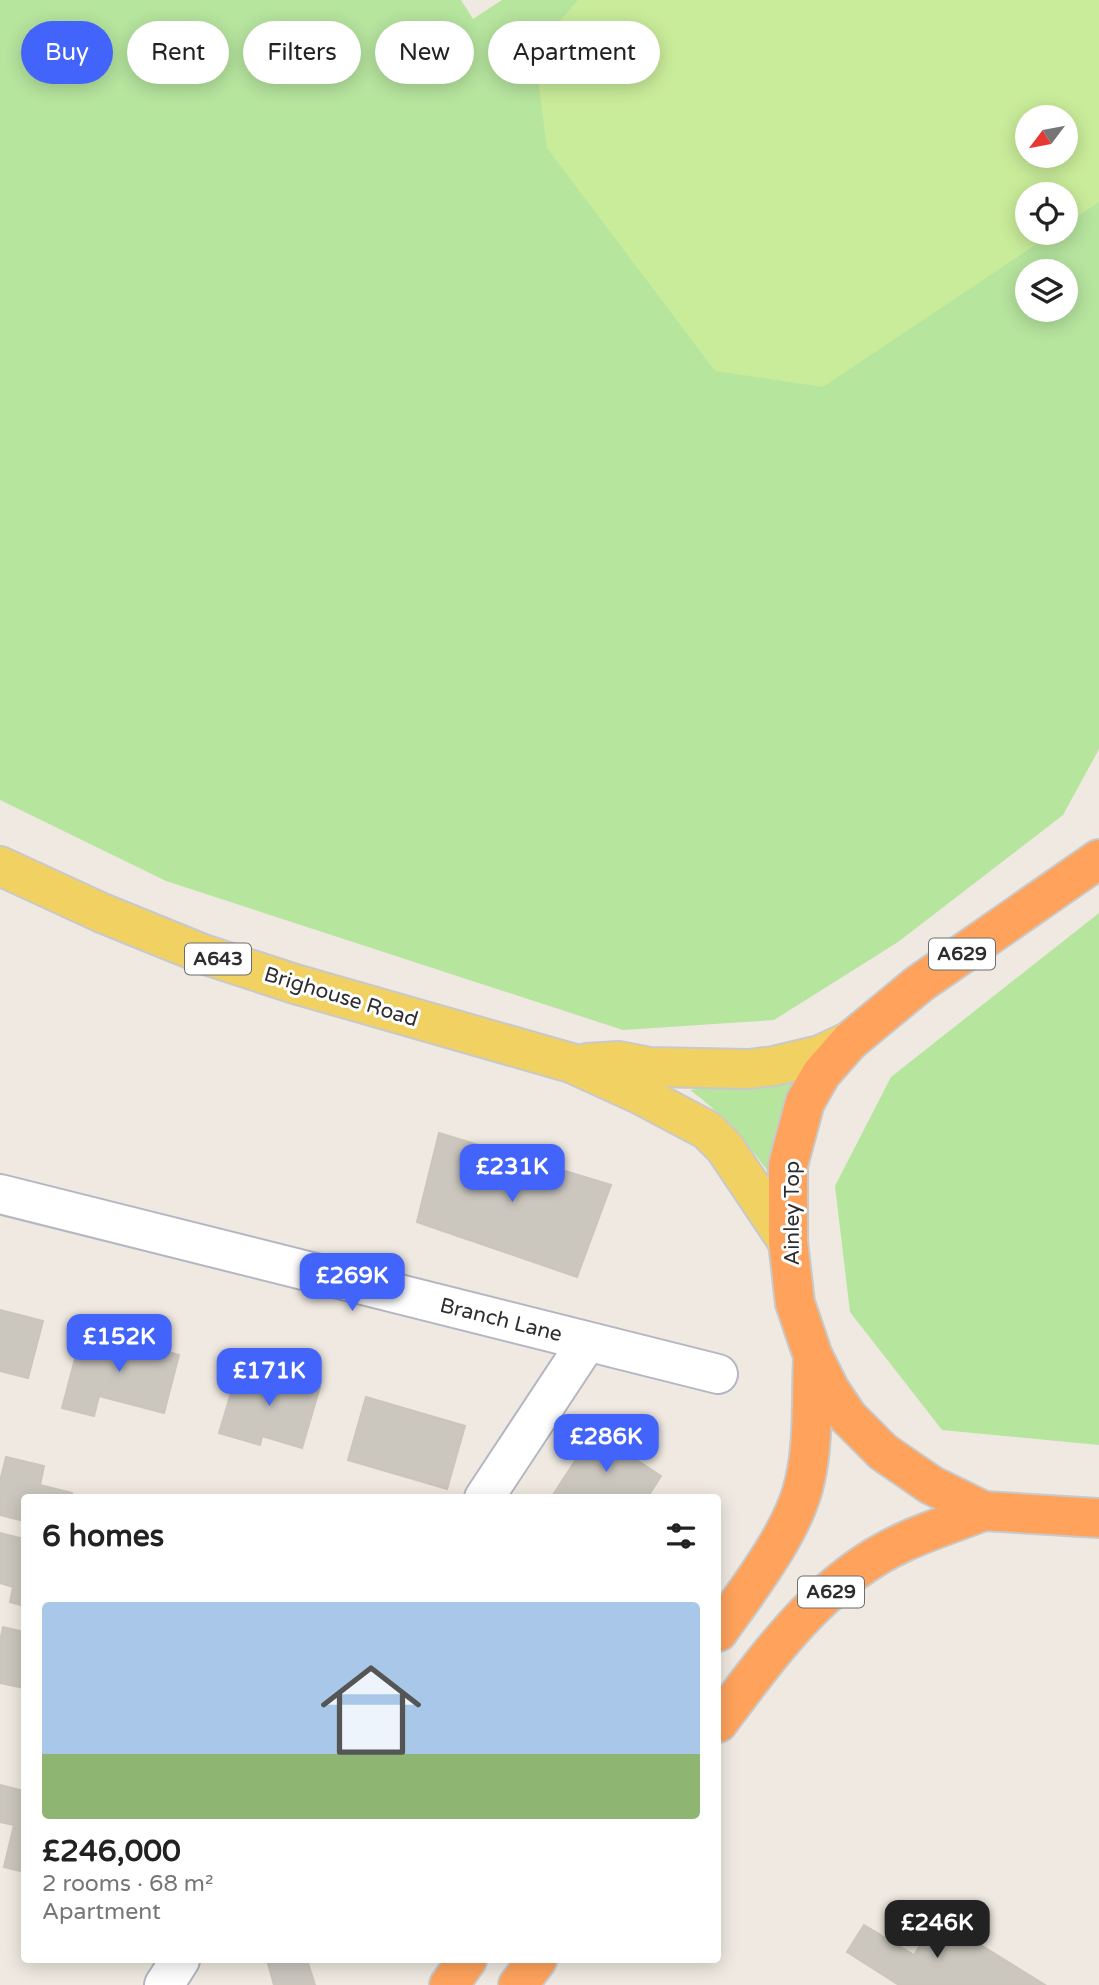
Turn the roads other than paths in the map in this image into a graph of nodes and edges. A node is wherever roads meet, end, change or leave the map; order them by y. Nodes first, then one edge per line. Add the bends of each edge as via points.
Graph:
1 (1092, 860) edge
2 (0, 866) edge
3 (850, 1041) junction
4 (571, 1063) junction
5 (0, 1194) edge
6 (788, 1242) junction
7 (587, 1342) junction
8 (813, 1356) junction
9 (718, 1374) dead end
10 (487, 1494) edge
11 (984, 1511) junction
12 (1099, 1518) edge
13 (721, 1628) edge
14 (721, 1719) edge
15 (178, 1963) edge
16 (465, 1963) edge
17 (481, 1963) edge
18 (535, 1963) edge
19 (164, 1985) edge
20 (449, 1985) edge
21 (465, 1985) edge
22 (518, 1985) edge

1 - 3 highway, Ainley Top / A629 via 919,984
2 - 4 main road, Brighouse Road / A643 via 203,954
3 - 4 main road, A643 via 820,1055 749,1069 650,1067 619,1061
3 - 6 highway, Ainley Top / A629 via 821,1074 805,1102 788,1166
4 - 6 main road, A643 via 707,1130 725,1148
5 - 7 street, Branch Lane
6 - 8 highway, Ainley Top / A629 via 795,1303
7 - 9 street, Branch Lane
7 - 10 street
8 - 11 highway, Ainley Top / A629 via 848,1417 883,1452 931,1485
8 - 13 highway, A629 via 805,1483 787,1529
11 - 12 highway, Ainley Top / A629
11 - 14 highway, A629 via 903,1542 846,1579 809,1610
15 - 19 street
16 - 20 highway
17 - 21 highway
18 - 22 highway

